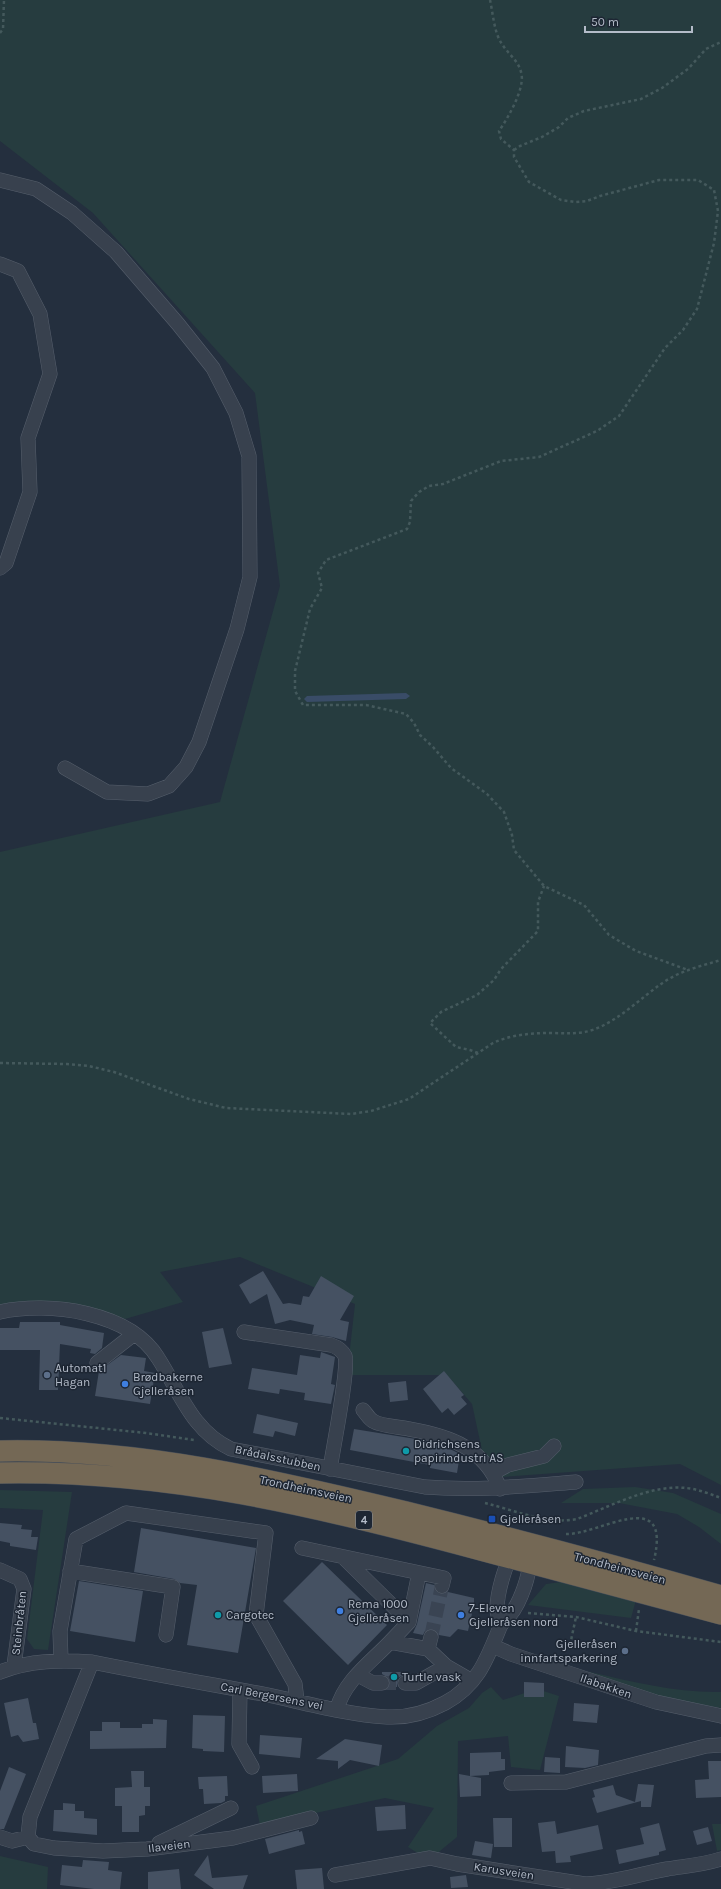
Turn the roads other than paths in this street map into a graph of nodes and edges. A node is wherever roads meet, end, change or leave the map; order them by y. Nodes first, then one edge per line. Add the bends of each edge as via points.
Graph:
1 (0, 180) edge
2 (0, 264) edge
3 (0, 568) edge
4 (64, 768) dead end
5 (0, 1312) edge
6 (244, 1332) dead end
7 (134, 1334) junction
8 (97, 1363) dead end
9 (363, 1410) dead end
10 (554, 1446) dead end
11 (0, 1451) edge
12 (330, 1469) junction
13 (0, 1473) edge
14 (493, 1473) junction
15 (576, 1482) dead end
16 (500, 1489) junction
17 (527, 1543) junction
18 (302, 1548) dead end
19 (343, 1557) junction
20 (509, 1557) junction
21 (531, 1563) junction
22 (0, 1570) edge
23 (70, 1571) junction
24 (419, 1573) junction
25 (442, 1586) dead end
26 (721, 1596) edge
27 (721, 1614) edge
28 (409, 1622) junction
29 (501, 1624) junction
30 (166, 1635) dead end
31 (390, 1642) junction
32 (493, 1646) junction
33 (62, 1660) junction
34 (92, 1662) junction
35 (14, 1666) junction
36 (446, 1666) junction
37 (0, 1672) edge
38 (358, 1675) junction
39 (472, 1681) junction
40 (378, 1683) tunnel mouth
41 (411, 1683) tunnel mouth
42 (240, 1690) junction
43 (297, 1701) junction
44 (337, 1709) junction
45 (721, 1716) edge
46 (721, 1745) edge
47 (252, 1767) dead end
48 (511, 1783) dead end
49 (231, 1808) dead end
50 (311, 1818) dead end
51 (0, 1837) edge
52 (28, 1837) junction
53 (147, 1849) junction
54 (721, 1859) edge
55 (335, 1875) dead end

1 - 4 street via 36,189 72,213 116,252 213,368 236,413 249,456 250,577 237,629 199,742 186,766 169,786 148,794 106,792
2 - 3 street via 18,271 40,314 50,374 28,438 30,492 6,563
5 - 7 street, Brådalsstubben via 36,1309 83,1312 111,1320
6 - 12 street, Brådalsstubben via 331,1345 343,1352 345,1375
7 - 8 street
7 - 12 street, Brådalsstubben via 158,1357 198,1424 221,1444 231,1449
9 - 14 street via 373,1422 412,1429 454,1441 480,1458
10 - 14 street via 544,1456 508,1465
11 - 17 highway, Trondheimsveien / 4 via 95,1454 174,1463 305,1488
12 - 16 street, Brådalsstubben via 425,1487
13 - 20 highway, Trondheimsveien / 4 via 92,1474 217,1488 308,1506
14 - 16 street
15 - 16 street, Brådalsstubben
17 - 20 street
17 - 21 street, Carl Bergersens vei
17 - 26 highway, Trondheimsveien / 4
18 - 19 street
19 - 24 street
19 - 28 street
20 - 21 highway, Trondheimsveien / 4
20 - 29 street, Carl Bergersens vei via 497,1609
21 - 27 highway, Trondheimsveien / 4
21 - 29 street, Carl Bergersens vei via 512,1611
22 - 35 street, Steinbråten via 20,1579 24,1589
23 - 30 street via 173,1587
23 - 33 street via 60,1631
23 - 43 street via 76,1539 126,1513 266,1533 256,1616 295,1684
24 - 25 street via 444,1578
24 - 28 street
28 - 31 street
29 - 32 street, Carl Bergersens vei
31 - 36 street via 429,1643
31 - 38 street
32 - 39 street, Carl Bergersens vei via 480,1672
32 - 45 street, Ilabakken via 656,1702
33 - 34 street, Carl Bergersens vei
33 - 35 street, Carl Bergersens vei
34 - 42 street, Carl Bergersens vei
34 - 52 street via 30,1817
35 - 37 street, Carl Bergersens vei
36 - 39 street
36 - 41 street
38 - 40 street
38 - 44 street via 347,1685
39 - 44 street, Carl Bergersens vei via 444,1703 414,1715 387,1717
42 - 43 street, Carl Bergersens vei
42 - 47 street via 239,1744
43 - 44 street, Carl Bergersens vei
46 - 48 street via 706,1746 566,1782
49 - 53 street
50 - 53 street, Ilaveien via 234,1838
51 - 52 street via 12,1841
52 - 53 street, Ilaveien via 34,1844 54,1848 103,1851
54 - 55 street, Karusveien via 701,1865 592,1884 430,1858

